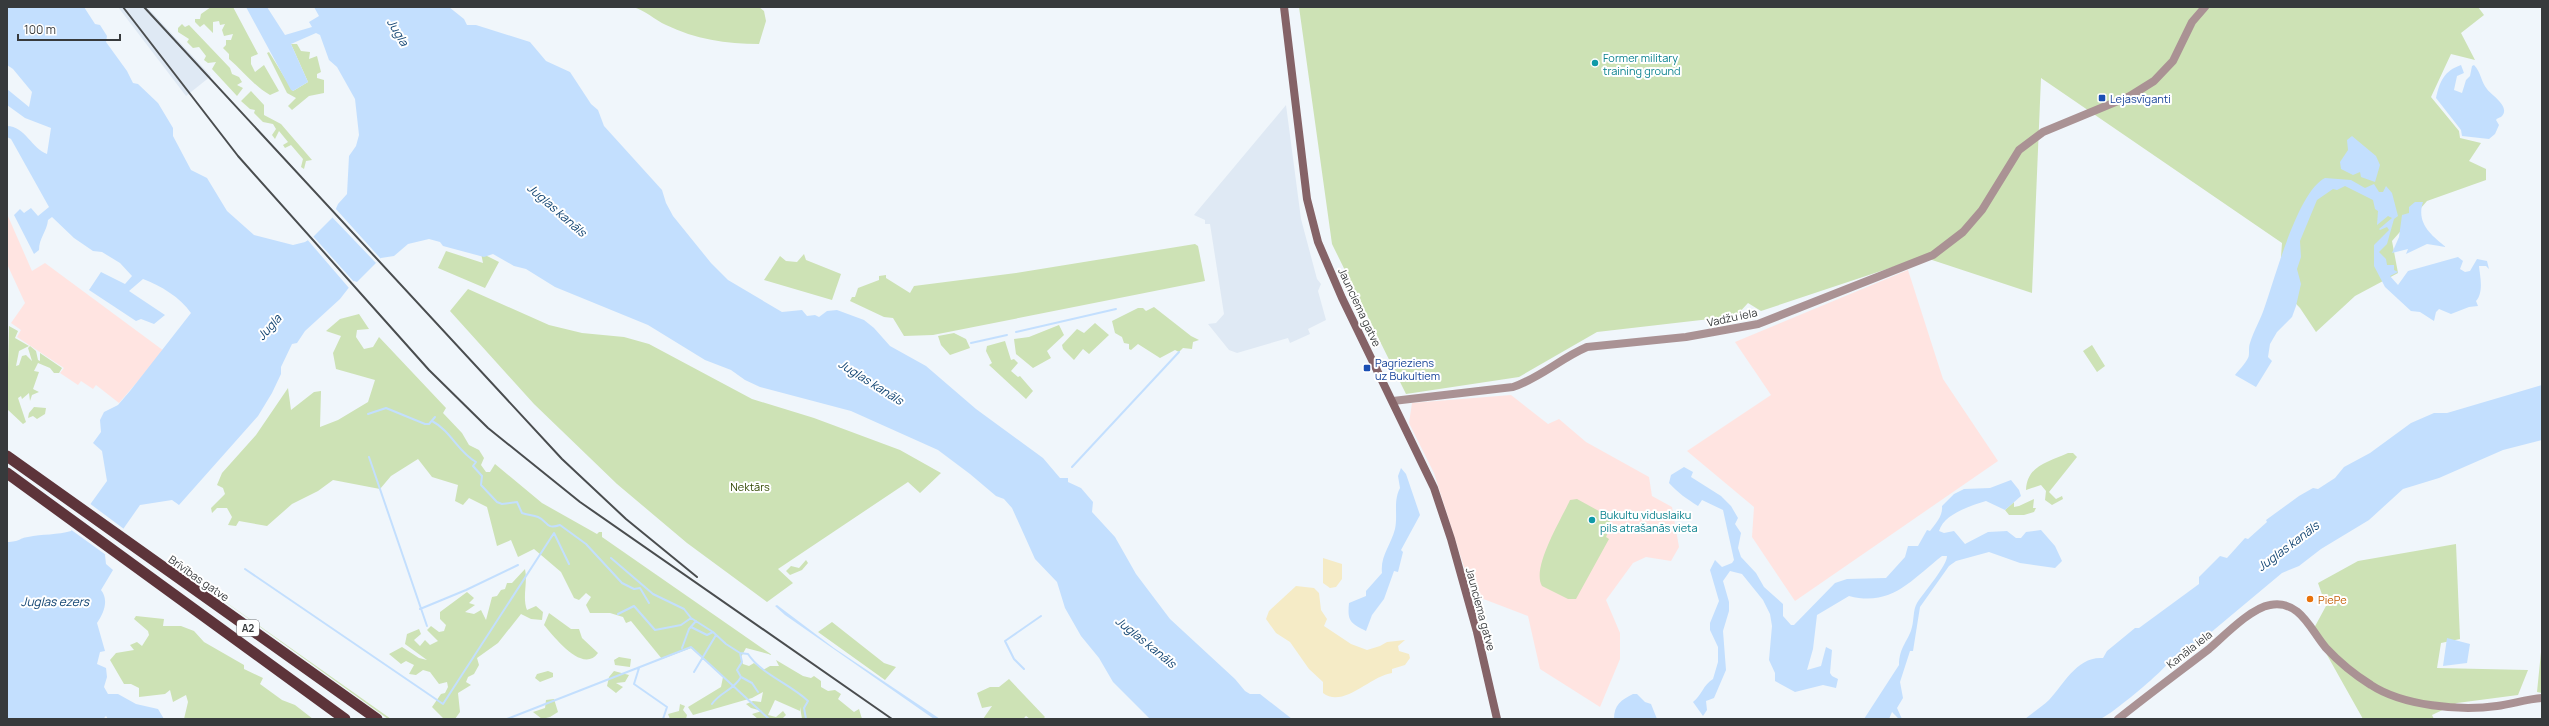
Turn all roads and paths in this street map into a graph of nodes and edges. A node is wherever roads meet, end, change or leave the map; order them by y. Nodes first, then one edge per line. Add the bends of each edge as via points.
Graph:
1 (1284, 7) edge
2 (2205, 7) edge
3 (1393, 401) junction
4 (7, 456) edge
5 (7, 473) edge
6 (2542, 698) edge
7 (345, 719) edge
8 (377, 719) edge
9 (1497, 719) edge
10 (2118, 719) edge

1 - 3 main road, Jaunciema gatve via 1307,199 1318,242 1342,298
2 - 3 street, Vadžu iela via 2192,22 2173,61 2154,81 2130,96 2043,132 2020,150 1982,210 1963,232 1933,255 1758,324 1686,337 1587,347 1530,382 1513,387
3 - 9 main road, Jaunciema gatve via 1434,488 1451,539 1477,632
4 - 8 highway, Brīvības gatve / A2
5 - 7 highway, A2
6 - 10 street, Kanāla iela via 2495,706 2430,706 2381,691 2347,668 2327,649 2307,619 2278,604 2267,606 2250,616

